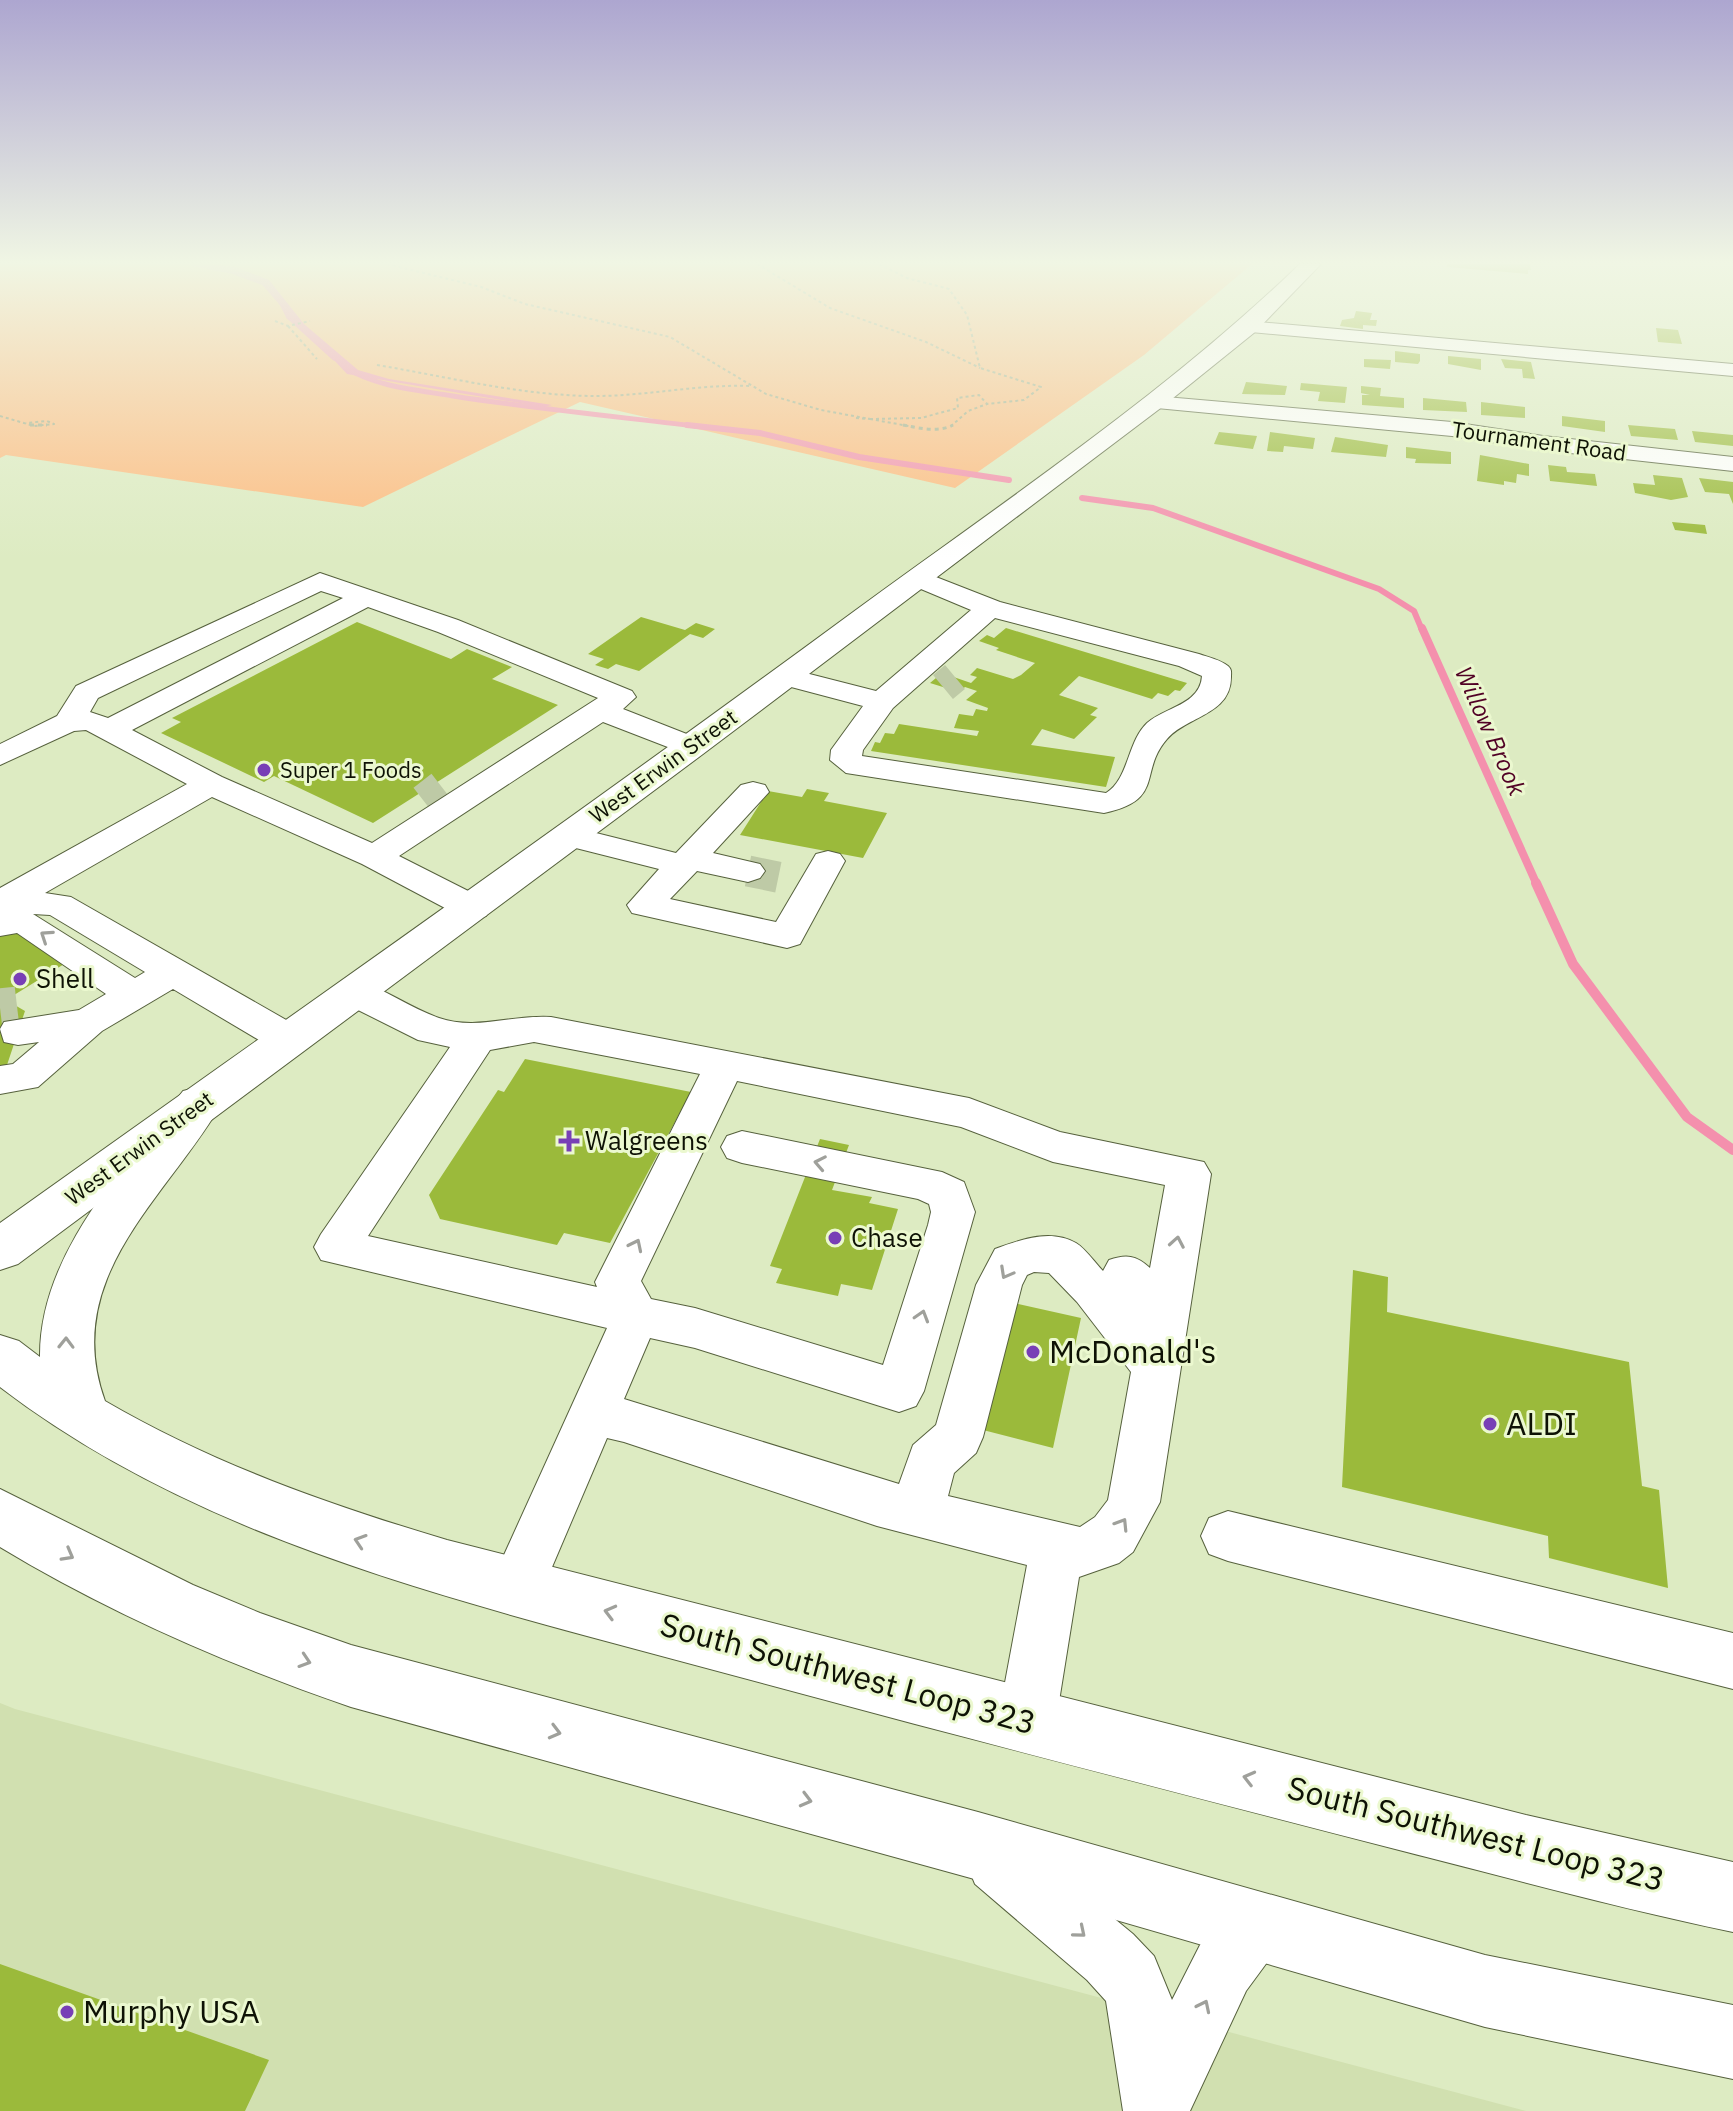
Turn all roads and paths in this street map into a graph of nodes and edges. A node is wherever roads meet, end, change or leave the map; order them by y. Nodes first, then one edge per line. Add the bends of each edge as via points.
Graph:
1 (712, 363) edge
2 (969, 363) edge
3 (979, 363) edge
4 (1203, 363) edge
5 (1648, 363) edge
6 (377, 365) dead end
7 (980, 368) junction
8 (1733, 370) edge
9 (751, 386) junction
10 (1154, 402) junction
11 (987, 404) junction
12 (0, 416) edge
13 (856, 418) junction
14 (26, 423) junction
15 (1733, 464) edge
16 (918, 578) junction
17 (366, 597) junction
18 (990, 608) junction
19 (930, 659) junction
20 (786, 677) junction
21 (888, 697) junction
22 (599, 710) junction
23 (68, 722) junction
24 (108, 730) junction
25 (691, 747) junction
26 (0, 756) edge
27 (525, 759) junction
28 (211, 784) junction
29 (753, 792) dead end
30 (425, 805) junction
31 (568, 836) junction
32 (374, 857) junction
33 (686, 862) junction
34 (748, 871) tunnel mouth
35 (808, 875) dead end
36 (1, 907) edge
37 (473, 908) junction
38 (173, 972) junction
39 (354, 992) junction
40 (134, 995) junction
41 (18, 1019) tunnel mouth
42 (88, 1022) junction
43 (477, 1038) junction
44 (288, 1039) junction
45 (725, 1065) junction
46 (0, 1080) edge
47 (199, 1103) junction
48 (742, 1147) dead end
49 (0, 1250) edge
50 (636, 1315) junction
51 (1148, 1356) junction
52 (0, 1357) edge
53 (591, 1413) junction
54 (83, 1418) junction
55 (918, 1512) junction
56 (0, 1516) edge
57 (1228, 1536) dead end
58 (1057, 1547) junction
59 (516, 1588) junction
60 (1733, 1661) edge
61 (1027, 1720) junction
62 (978, 1846) junction
63 (1733, 1897) edge
64 (1263, 1926) junction
65 (1733, 2042) edge
66 (1156, 2106) edge

1 - 9 path
2 - 7 path
3 - 7 path
4 - 10 main road, West Erwin Street
5 - 8 street
6 - 9 path via 541,393 598,396
7 - 11 path via 1041,387 1022,400
9 - 13 path
10 - 15 street, Tournament Road via 1452,429
10 - 16 main road, West Erwin Street
11 - 13 path via 968,411 949,428
11 - 13 path via 979,395 968,395 957,398 958,408 943,416
12 - 14 path
14 - 14 path via 47,427 54,424 47,421
16 - 18 street
16 - 20 main road, West Erwin Street
17 - 22 street via 621,697
17 - 23 street via 320,581 87,692
17 - 24 street
18 - 19 street
18 - 21 street via 1189,660 1217,672 1218,684 1200,706 1151,737 1129,793 1115,802 857,766 846,760 847,750
19 - 21 street
19 - 21 street via 949,667 949,682 916,695
20 - 21 street
20 - 25 main road, West Erwin Street
22 - 25 street
22 - 27 street
23 - 24 street via 91,721
23 - 26 street
24 - 28 street
25 - 31 main road, West Erwin Street
27 - 30 street
27 - 30 street via 493,758
28 - 32 street
28 - 36 street
29 - 33 street
30 - 32 street
31 - 33 street
31 - 37 main road, West Erwin Street
32 - 37 street
33 - 34 street
33 - 35 street via 645,905 787,936
36 - 38 street via 58,905
40 -> 36 street via 28,924 8,920
37 - 39 main road, West Erwin Street
38 - 40 street
38 - 44 street
39 - 43 street via 432,1031
39 - 44 main road, West Erwin Street
40 - 42 street
41 - 42 street
42 - 46 street via 24,1077
43 - 45 street via 551,1030
43 - 50 street via 337,1247
44 - 47 main road, West Erwin Street
50 -> 45 street via 618,1282
51 -> 45 street via 1189,1174 1053,1146 969,1113
47 - 49 main road, West Erwin Street
54 -> 47 main road via 67,1365 68,1314 77,1284 110,1226
50 -> 48 street via 899,1391 950,1225 948,1194 927,1184
50 - 53 street
51 -> 55 street via 1097,1276 1021,1256 1011,1262 958,1437 931,1461
58 -> 51 street via 1097,1549 1124,1525 1134,1502
52 - 54 main road, South Southwest Loop 323
53 - 55 street via 665,1429
53 - 59 street
59 -> 54 main road, South Southwest Loop 323 via 280,1512
55 - 58 street
56 -> 62 main road via 80,1562 286,1655
57 - 60 street
58 - 61 street
61 -> 59 main road, South Southwest Loop 323
63 -> 61 main road, South Southwest Loop 323
62 - 64 main road
62 -> 66 street via 1131,1979 1145,2026
64 - 65 main road via 1485,1991
66 -> 64 street via 1223,1968 1248,1934

